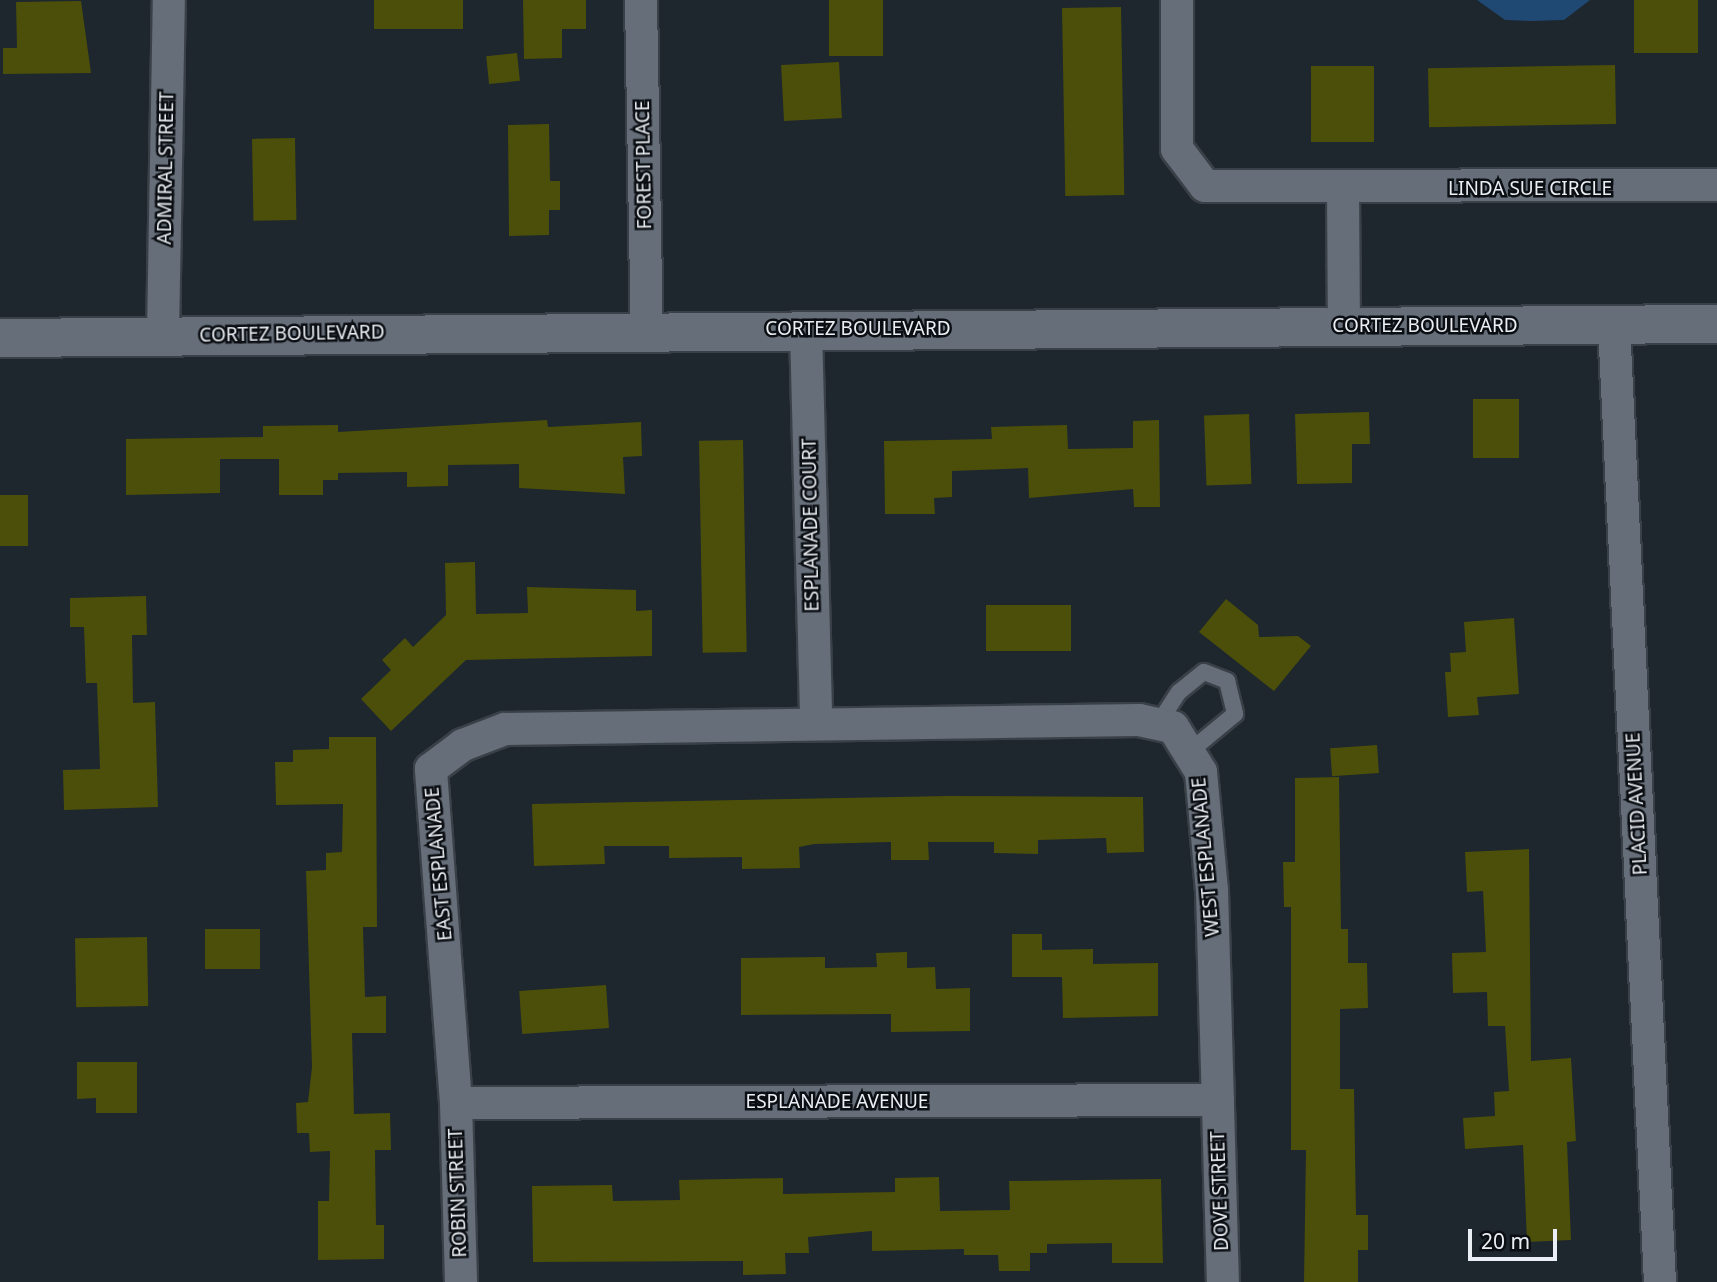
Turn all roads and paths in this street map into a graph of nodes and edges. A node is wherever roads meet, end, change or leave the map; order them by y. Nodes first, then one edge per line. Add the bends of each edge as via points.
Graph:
1 (169, 0) edge
2 (641, 0) edge
3 (1177, 0) edge
4 (1717, 186) edge
5 (1343, 190) junction
6 (1717, 324) edge
7 (1614, 325) junction
8 (1344, 327) junction
9 (647, 329) junction
10 (806, 330) junction
11 (163, 335) junction
12 (0, 338) edge
13 (816, 721) junction
14 (1158, 724) junction
15 (1189, 752) junction
16 (1218, 1100) junction
17 (456, 1103) junction
18 (461, 1282) edge
19 (1223, 1282) edge
20 (1660, 1282) edge

1 - 11 street, ADMIRAL STREET
2 - 9 street, FOREST PLACE
3 - 5 street, LINDA SUE CIRCLE via 1177,149 1187,171 1205,186 1231,190
4 - 5 street, LINDA SUE CIRCLE
5 - 8 street
6 - 7 street, CORTEZ BOULEVARD
7 - 8 street, CORTEZ BOULEVARD
7 - 20 street, PLACID AVENUE
8 - 10 street, CORTEZ BOULEVARD
9 - 10 street, CORTEZ BOULEVARD
9 - 11 street, CORTEZ BOULEVARD
10 - 13 street, ESPLANADE COURT
11 - 12 street, CORTEZ BOULEVARD
13 - 14 street
13 - 17 street, EAST ESPLANADE via 505,729 463,745 431,769
14 - 15 street, WEST ESPLANADE via 1173,726
14 - 15 lane via 1179,692 1204,672 1227,681 1235,713
15 - 16 street, WEST ESPLANADE via 1201,772 1212,891
16 - 17 street, ESPLANADE AVENUE
16 - 19 street, DOVE STREET
17 - 18 street, ROBIN STREET

